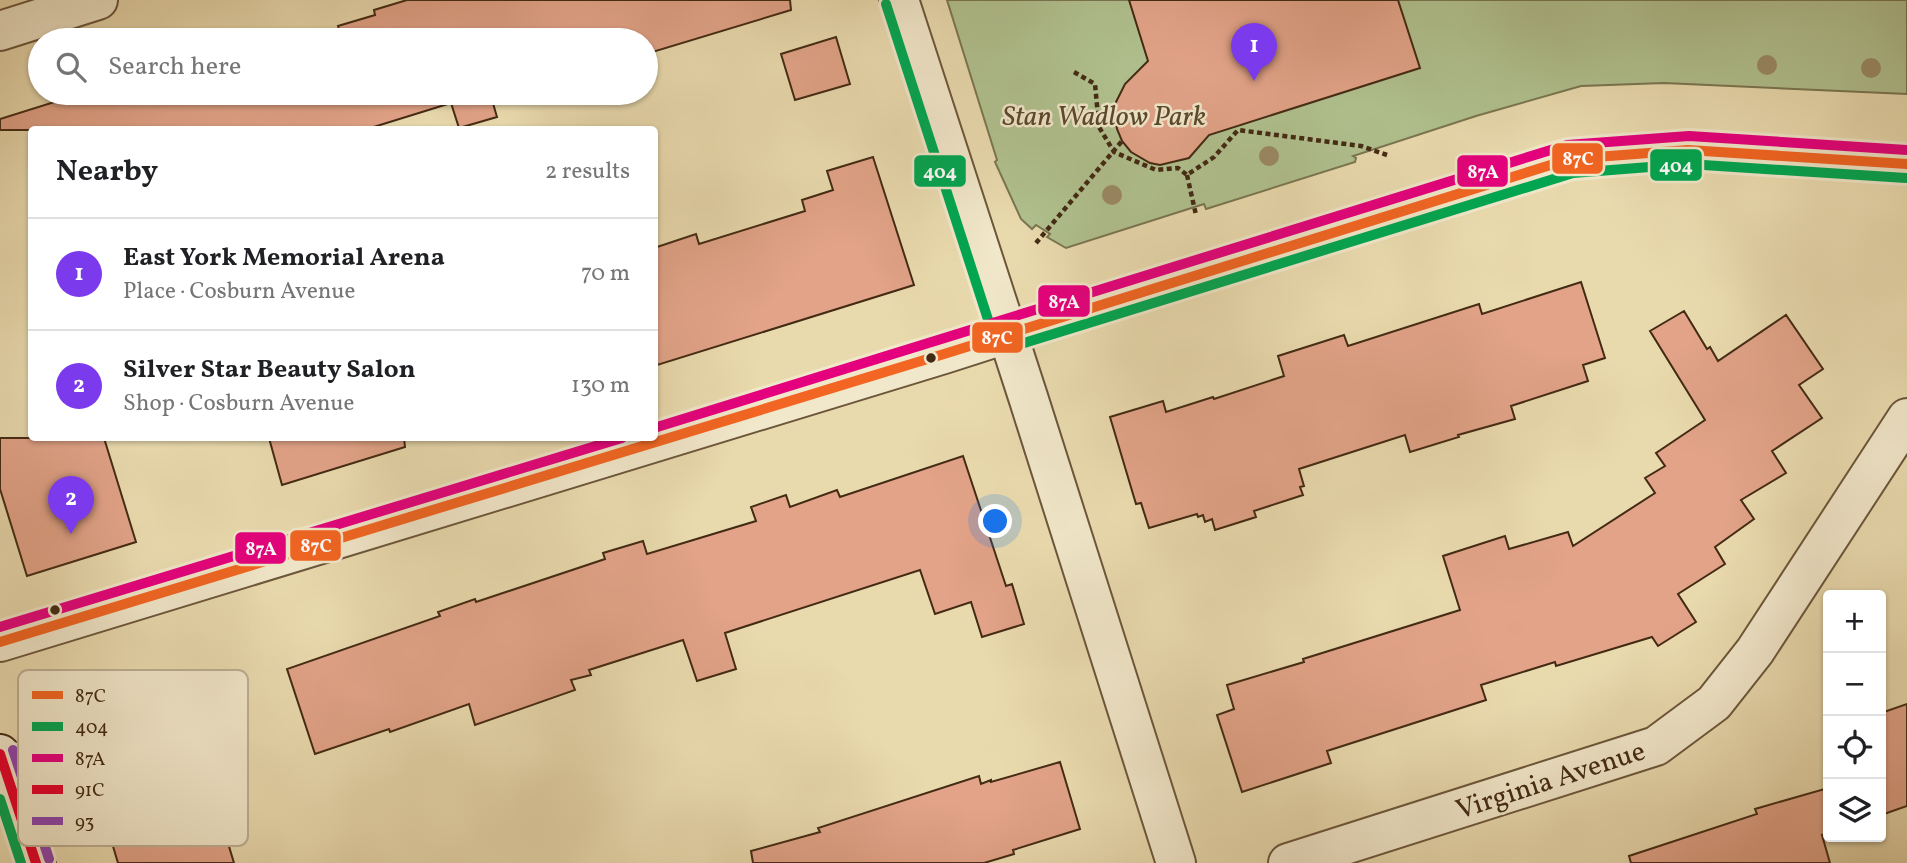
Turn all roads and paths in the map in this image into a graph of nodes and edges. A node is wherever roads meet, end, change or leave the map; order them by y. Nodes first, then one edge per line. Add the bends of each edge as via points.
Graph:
1 (98, 0) edge
2 (899, 0) edge
3 (0, 31) edge
4 (1074, 72) dead end
5 (1122, 141) dead end
6 (1114, 152) junction
7 (1387, 155) dead end
8 (1907, 164) edge
9 (1187, 175) junction
10 (1196, 215) dead end
11 (1036, 243) dead end
12 (1007, 334) junction
13 (1907, 418) edge
14 (657, 441) edge
15 (658, 441) edge
16 (0, 642) edge
17 (0, 754) edge
18 (18, 808) edge
19 (30, 846) edge
20 (36, 863) edge
21 (1176, 863) edge
22 (1288, 863) edge

1 - 3 street
2 - 12 street
4 - 6 path via 1095,84 1100,127
5 - 6 path
6 - 9 path via 1156,170 1178,168
6 - 11 path
7 - 9 path via 1362,146 1238,130 1214,157
8 - 12 street via 1689,150 1570,159
9 - 10 path
12 - 15 street
12 - 21 street
13 - 22 street, Virginia Avenue via 1755,651 1714,703 1656,746
14 - 16 street
17 - 18 street
19 - 20 street

